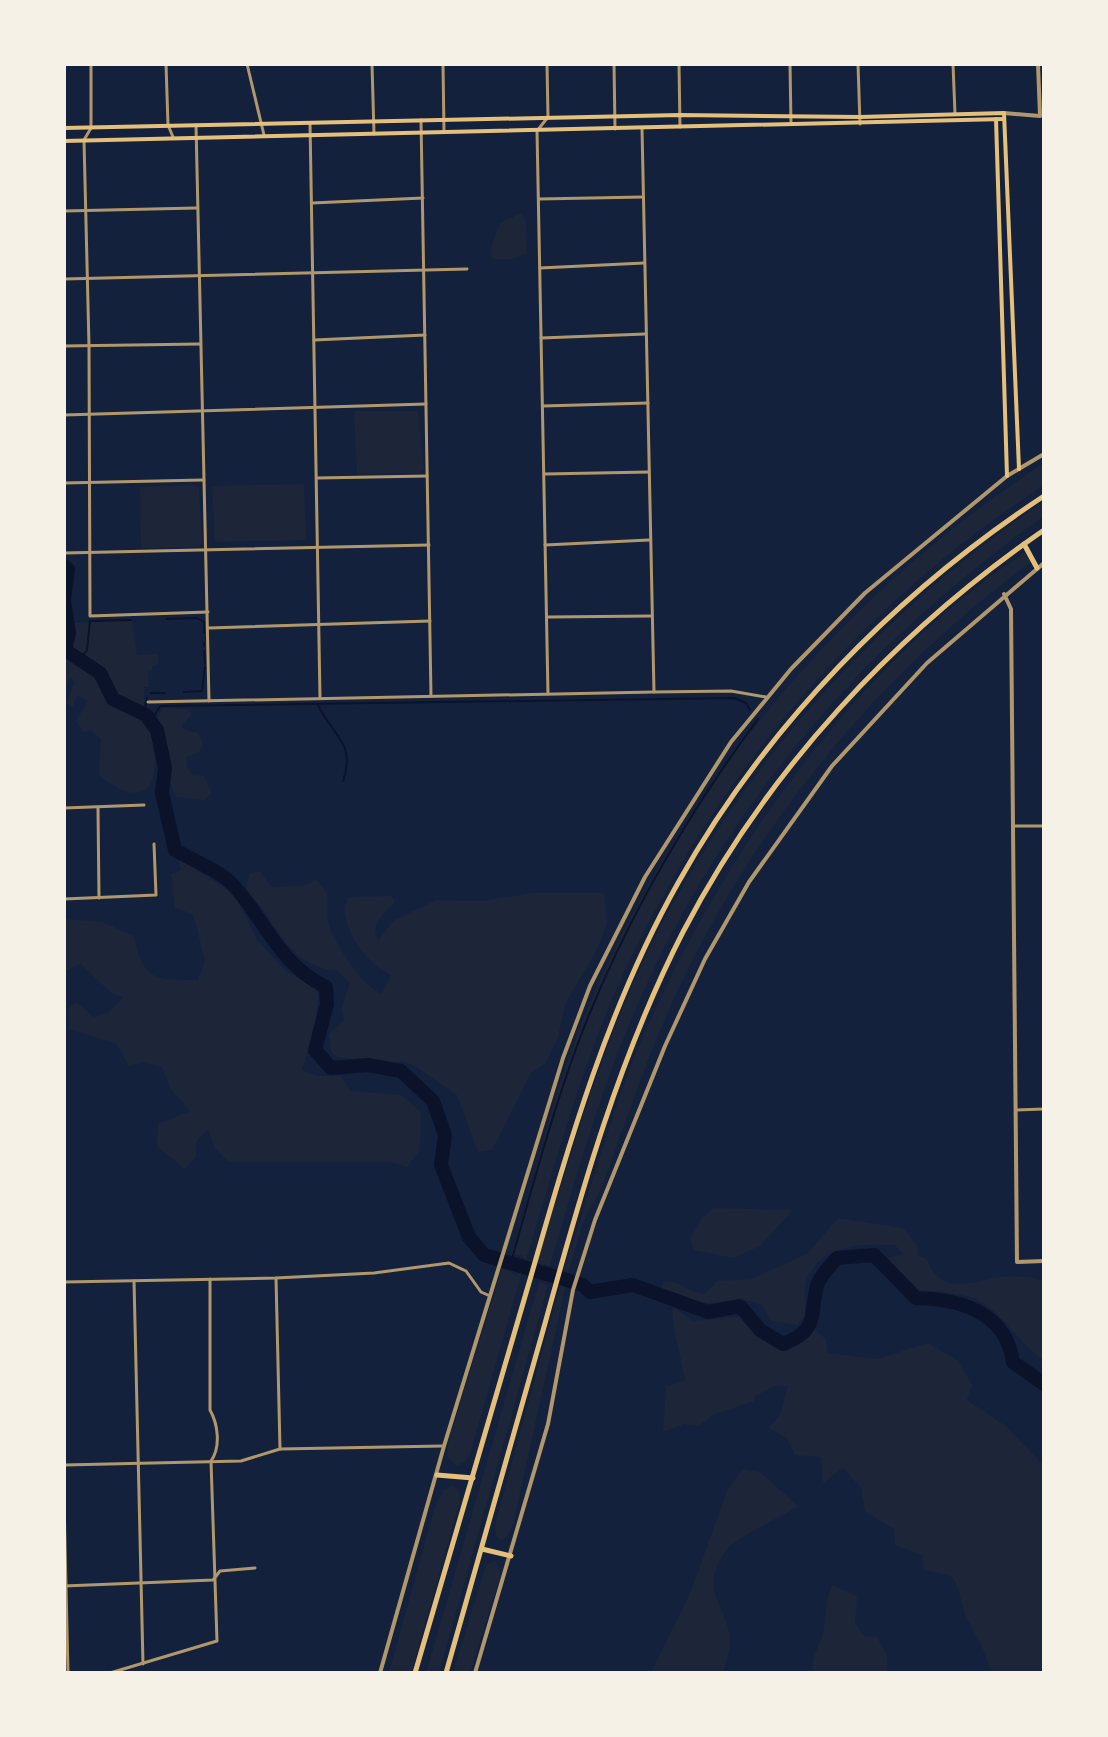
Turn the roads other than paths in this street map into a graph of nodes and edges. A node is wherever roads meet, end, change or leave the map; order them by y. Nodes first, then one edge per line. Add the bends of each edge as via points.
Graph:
1 (91, 64) edge
2 (166, 64) edge
3 (247, 64) edge
4 (372, 64) edge
5 (443, 64) edge
6 (547, 64) edge
7 (614, 64) edge
8 (679, 64) edge
9 (790, 64) edge
10 (858, 64) edge
11 (953, 64) edge
12 (1038, 64) edge
13 (791, 114) junction
14 (955, 114) junction
15 (680, 115) junction
16 (615, 116) junction
17 (996, 116) junction
18 (1004, 116) junction
19 (1042, 116) edge
20 (548, 117) junction
21 (860, 117) junction
22 (421, 120) junction
23 (444, 120) junction
24 (372, 121) junction
25 (310, 123) junction
26 (264, 124) junction
27 (860, 124) junction
28 (168, 125) junction
29 (196, 125) junction
30 (791, 125) junction
31 (642, 127) junction
32 (680, 127) junction
33 (64, 128) edge
34 (91, 128) junction
35 (615, 129) junction
36 (537, 131) junction
37 (421, 132) junction
38 (444, 132) junction
39 (374, 134) junction
40 (264, 135) junction
41 (310, 136) junction
42 (173, 137) junction
43 (197, 137) junction
44 (84, 140) junction
45 (64, 141) edge
46 (643, 197) junction
47 (423, 198) junction
48 (539, 199) junction
49 (312, 203) junction
50 (197, 208) junction
51 (64, 211) edge
52 (86, 211) junction
53 (644, 263) junction
54 (540, 268) junction
55 (467, 269) dead end
56 (423, 270) junction
57 (313, 271) junction
58 (199, 275) junction
59 (87, 278) junction
60 (64, 279) edge
61 (1013, 292) junction
62 (1002, 293) junction
63 (646, 334) junction
64 (425, 335) junction
65 (541, 338) junction
66 (314, 340) junction
67 (200, 344) junction
68 (64, 346) edge
69 (89, 346) junction
70 (648, 403) junction
71 (426, 404) junction
72 (542, 406) junction
73 (315, 409) junction
74 (203, 414) junction
75 (64, 415) edge
76 (90, 415) junction
77 (1044, 454) edge
78 (1019, 469) junction
79 (649, 472) junction
80 (544, 474) junction
81 (427, 476) junction
82 (1007, 476) junction
83 (317, 478) junction
84 (203, 480) junction
85 (91, 482) junction
86 (64, 483) edge
87 (1044, 496) edge
88 (1044, 530) edge
89 (651, 540) junction
90 (1024, 544) junction
91 (429, 545) junction
92 (545, 545) junction
93 (316, 548) junction
94 (205, 550) junction
95 (91, 552) junction
96 (64, 553) edge
97 (1044, 563) edge
98 (1037, 568) junction
99 (1004, 594) junction
100 (208, 612) junction
101 (652, 616) junction
102 (546, 617) junction
103 (430, 621) junction
104 (318, 624) junction
105 (208, 628) junction
106 (654, 692) junction
107 (548, 694) junction
108 (431, 696) junction
109 (766, 697) junction
110 (320, 698) junction
111 (209, 701) junction
112 (148, 702) dead end
113 (144, 805) dead end
114 (64, 808) edge
115 (98, 808) junction
116 (1013, 826) junction
117 (1044, 826) edge
118 (154, 844) dead end
119 (99, 898) junction
120 (64, 899) edge
121 (1044, 1109) edge
122 (1016, 1110) junction
123 (1044, 1261) edge
124 (276, 1278) junction
125 (210, 1279) junction
126 (134, 1281) junction
127 (64, 1282) edge
128 (490, 1296) junction
129 (444, 1446) junction
130 (280, 1449) junction
131 (211, 1461) junction
132 (138, 1463) junction
133 (64, 1465) edge
134 (437, 1475) junction
135 (473, 1478) junction
136 (64, 1501) edge
137 (482, 1549) junction
138 (511, 1556) junction
139 (255, 1568) dead end
140 (213, 1580) junction
141 (139, 1584) junction
142 (64, 1586) edge
143 (143, 1664) junction
144 (68, 1673) edge
145 (110, 1673) edge
146 (380, 1673) edge
147 (415, 1673) edge
148 (446, 1673) edge
149 (475, 1673) edge

1 - 34 street
2 - 28 street
3 - 26 street
4 - 24 street
5 - 23 street
6 - 20 street
7 - 16 street
8 - 15 street
9 - 13 street
10 - 21 street
11 - 14 street
12 - 19 street
13 - 15 main road
13 - 21 main road
13 - 30 street
14 - 17 main road
14 - 21 main road
15 - 16 main road
15 - 32 street
16 - 20 main road
16 - 35 street
17 - 18 main road
17 - 27 main road
17 - 62 main road
18 - 19 street
18 - 61 main road
20 - 23 main road
20 - 36 street
21 - 27 street
22 - 23 main road
22 - 24 main road
22 - 37 street
23 - 38 street
24 - 25 main road
24 - 39 street
25 - 26 main road
25 - 41 street
26 - 29 main road
26 - 40 street
27 - 30 main road
28 - 29 main road
28 - 34 main road
28 - 42 street
29 - 43 street
30 - 32 main road
31 - 32 main road
31 - 35 main road
31 - 46 street
33 - 34 main road
34 - 44 street
35 - 36 main road
36 - 38 main road
36 - 48 street
37 - 38 main road
37 - 39 main road
37 - 47 street
39 - 41 main road
40 - 41 main road
40 - 43 main road
41 - 49 street
42 - 43 main road
42 - 44 main road
43 - 50 street
44 - 45 main road
44 - 52 street
46 - 48 street
46 - 53 street
47 - 49 street
47 - 56 street
48 - 54 street
49 - 57 street
50 - 52 street
50 - 58 street
51 - 52 street
52 - 59 street
53 - 54 street
53 - 63 street
54 - 65 street
55 - 56 street
56 - 57 street
56 - 64 street
57 - 58 street
57 - 66 street
58 - 59 street
58 - 67 street
59 - 60 street
59 - 69 street
61 - 62 main road
61 - 78 main road
62 - 82 main road
63 - 65 street
63 - 70 street
64 - 66 street
64 - 71 street
65 - 72 street
66 - 73 street
67 - 69 street
67 - 74 street
68 - 69 street
69 - 76 street
70 - 72 street
70 - 79 street
71 - 73 street
71 - 81 street
72 - 80 street
73 - 74 street
73 - 83 street
74 - 76 street
74 - 84 street
75 - 76 street
76 - 85 street
77 - 78 street
78 - 82 street
79 - 80 street
79 - 89 street
80 - 92 street
81 - 83 street
81 - 91 street
82 - 109 street via 865,593
83 - 93 street
84 - 85 street
84 - 94 street
85 - 86 street
85 - 95 street
87 - 135 highway via 939,572 860,645 779,737 715,822 669,899 611,1023 572,1132
88 - 90 highway
89 - 92 street
89 - 101 street
90 - 98 highway
90 - 137 highway via 944,606 852,694 726,859 683,932 608,1109
91 - 93 street
91 - 103 street
92 - 102 street
93 - 94 street
93 - 104 street
94 - 95 street
94 - 100 street
95 - 96 street
95 - 100 street via 90,616
97 - 98 street
98 - 99 street
99 - 116 street via 1011,609
99 - 138 street via 880,710 832,766 749,882 705,959 595,1220 573,1290 548,1424
100 - 105 street
101 - 102 street
101 - 106 street
102 - 107 street
103 - 104 street
103 - 108 street
104 - 105 street
104 - 110 street
105 - 111 street
106 - 107 street
106 - 109 street via 731,691
107 - 108 street
108 - 110 street
109 - 128 street via 670,836 590,986
110 - 111 street
111 - 112 street
113 - 115 street
114 - 115 street
115 - 119 street
116 - 117 street
116 - 122 street
118 - 119 street via 156,895
119 - 120 street
121 - 122 street
122 - 123 street via 1017,1262
124 - 125 street
124 - 128 street via 449,1263 466,1271
124 - 130 street
125 - 126 street
125 - 131 street via 210,1410 216,1421 217,1453
126 - 127 street
126 - 132 street
128 - 129 street
129 - 130 street
129 - 134 street
130 - 131 street via 241,1461
131 - 132 street
131 - 140 street
132 - 133 street
132 - 141 street
134 - 135 highway
134 - 146 street
135 - 147 highway
136 - 142 street
137 - 138 highway
137 - 148 highway
138 - 149 street
139 - 140 street via 220,1571
140 - 141 street
140 - 143 street via 217,1641
141 - 142 street
141 - 143 street
142 - 144 street
143 - 145 street

